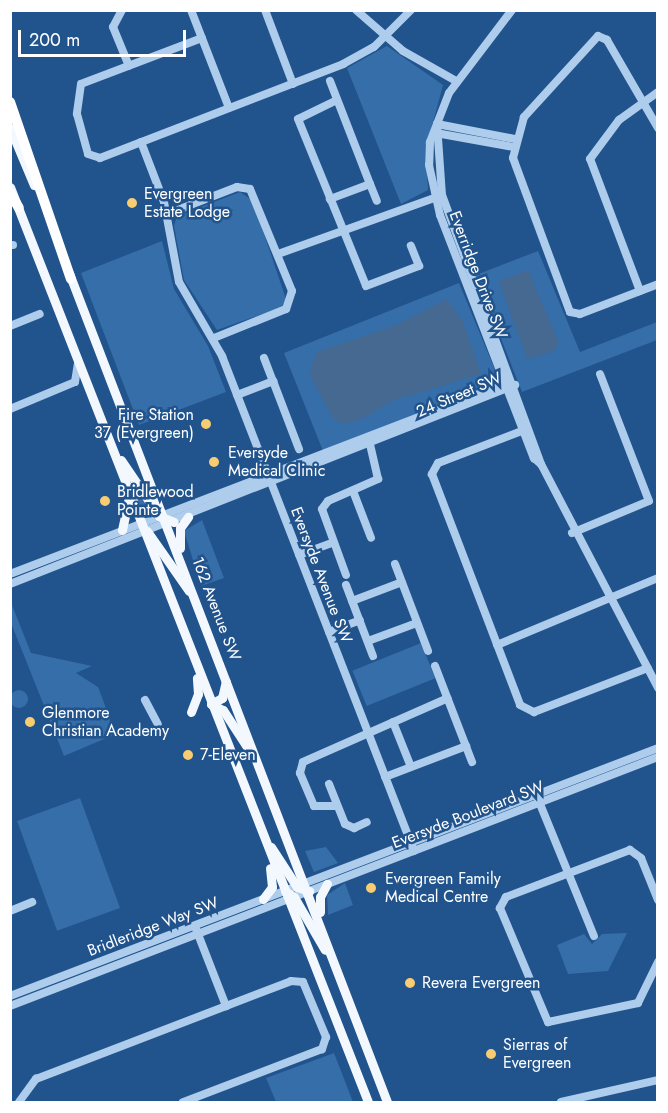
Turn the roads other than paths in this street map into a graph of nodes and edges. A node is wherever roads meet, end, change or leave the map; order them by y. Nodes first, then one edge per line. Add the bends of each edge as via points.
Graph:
1 (122, 10) edge
2 (191, 10) edge
3 (265, 10) edge
4 (356, 10) edge
5 (411, 10) edge
6 (512, 10) edge
7 (387, 37) junction
8 (202, 38) junction
9 (129, 66) junction
10 (330, 81) dead end
11 (456, 81) junction
12 (293, 84) junction
13 (657, 92) edge
14 (644, 99) junction
15 (337, 100) junction
16 (10, 102) edge
17 (229, 108) junction
18 (10, 128) edge
19 (657, 128) edge
20 (437, 130) junction
21 (141, 142) junction
22 (514, 143) junction
23 (370, 184) junction
24 (10, 187) edge
25 (10, 193) edge
26 (438, 196) junction
27 (330, 199) junction
28 (377, 201) dead end
29 (19, 208) junction
30 (167, 214) junction
31 (344, 230) junction
32 (411, 246) dead end
33 (278, 254) junction
34 (469, 278) junction
35 (71, 279) junction
36 (657, 284) edge
37 (640, 291) junction
38 (40, 315) dead end
39 (10, 326) edge
40 (214, 338) junction
41 (264, 358) dead end
42 (77, 361) junction
43 (600, 374) dead end
44 (273, 381) junction
45 (515, 385) junction
46 (507, 388) junction
47 (62, 389) junction
48 (237, 395) junction
49 (92, 399) junction
50 (10, 409) edge
51 (527, 429) junction
52 (109, 441) junction
53 (370, 445) junction
54 (299, 449) dead end
55 (268, 474) junction
56 (272, 483) junction
57 (127, 486) junction
58 (353, 491) junction
59 (189, 517) junction
60 (166, 520) junction
61 (143, 529) junction
62 (122, 530) junction
63 (572, 533) junction
64 (371, 538) dead end
65 (334, 542) junction
66 (299, 555) junction
67 (395, 564) dead end
68 (183, 565) junction
69 (10, 574) edge
70 (346, 574) dead end
71 (657, 578) edge
72 (402, 582) junction
73 (10, 584) edge
74 (346, 585) dead end
75 (609, 598) junction
76 (352, 601) junction
77 (200, 608) junction
78 (360, 620) junction
79 (417, 623) junction
80 (329, 632) junction
81 (368, 641) junction
82 (497, 645) junction
83 (428, 651) dead end
84 (373, 656) dead end
85 (195, 663) junction
86 (435, 666) dead end
87 (648, 668) junction
88 (226, 676) junction
89 (657, 688) edge
90 (448, 698) junction
91 (145, 700) dead end
92 (211, 704) junction
93 (191, 712) dead end
94 (393, 722) junction
95 (158, 724) dead end
96 (368, 734) junction
97 (466, 746) junction
98 (657, 748) edge
99 (657, 757) edge
100 (472, 762) dead end
101 (411, 767) junction
102 (261, 768) junction
103 (385, 777) junction
104 (328, 784) dead end
105 (537, 798) junction
106 (337, 806) junction
107 (367, 822) dead end
108 (258, 825) junction
109 (263, 839) junction
110 (412, 847) junction
111 (566, 873) junction
112 (327, 884) junction
113 (304, 887) junction
114 (289, 896) junction
115 (263, 900) junction
116 (657, 900) edge
117 (32, 902) dead end
118 (10, 911) edge
119 (321, 927) junction
120 (197, 930) junction
121 (594, 936) dead end
122 (657, 962) edge
123 (338, 973) junction
124 (59, 982) junction
125 (10, 996) edge
126 (10, 1006) edge
127 (226, 1006) junction
128 (657, 1080) edge
129 (19, 1102) edge
130 (183, 1102) edge
131 (368, 1102) edge
132 (387, 1102) edge
133 (561, 1102) edge

1 - 9 street via 112,27
2 - 8 street
3 - 12 street
4 - 7 street
5 - 7 street
6 - 11 street, Everridge Drive SW
7 - 11 street
7 - 12 street via 355,59
8 - 9 street
8 - 17 street
9 - 21 street via 81,84 77,114 90,157
10 - 15 street
11 - 20 street, Everridge Drive SW
12 - 17 street
13 - 14 street
14 - 19 street
14 - 22 street via 607,40 594,37 527,113
14 - 37 street via 619,120 590,159
15 - 23 street
15 - 27 street via 298,118
16 - 35 highway
17 - 21 street
18 - 35 main road, 162 Avenue SW
20 - 22 street
20 - 26 street, Everridge Drive SW via 429,159
21 - 30 street, Eversyde Avenue SW
22 - 37 street via 516,175 568,310 578,314
23 - 27 street
23 - 28 street
24 - 29 main road
25 - 29 highway
26 - 31 street
26 - 34 street, Everridge Drive SW
27 - 31 street
29 - 42 main road
30 - 33 street via 245,187 255,195
30 - 40 street, Eversyde Avenue SW via 179,282
31 - 32 street via 366,286 419,266
31 - 33 street
33 - 40 street via 293,294 290,306
34 - 45 street, Everridge Drive SW
34 - 46 street, Everridge Drive SW
35 - 60 main road, 162 Avenue SW
36 - 37 street
38 - 39 street
40 - 48 street, Eversyde Avenue SW
41 - 44 street
42 - 47 street via 78,378
42 - 49 main road
43 - 63 street via 649,501
44 - 48 street
44 - 54 street
45 - 46 street, 24 Street SW
45 - 51 street, Everridge Drive SW
46 - 51 street, Everridge Drive SW
46 - 53 street, 24 Street SW
46 - 55 street, 24 Street SW
47 - 49 street via 81,386
47 - 50 street
48 - 55 street, Eversyde Avenue SW
49 - 52 main road
51 - 63 street, Everridge Drive SW
51 - 82 street via 438,464 432,474
52 - 57 main road
52 - 60 main road
53 - 56 street, 24 Street SW
53 - 58 street via 380,477
55 - 56 street, Eversyde Avenue SW
55 - 60 street, 24 Street SW
56 - 59 street, 24 Street SW
56 - 66 street, Eversyde Avenue SW
57 - 61 main road
57 - 62 main road via 130,513
58 - 64 street
58 - 65 street via 323,505
59 - 60 street, 24 Street SW
59 - 68 main road via 179,533
60 - 61 street, 24 Street SW
60 - 61 street, 24 Street SW
60 - 68 main road, 162 Avenue SW
61 - 62 street, 24 Street SW
61 - 73 street, 24 Street SW
61 - 77 main road
61 - 85 main road
62 - 69 street, 24 Street SW
63 - 75 street, Everridge Drive SW
65 - 66 street
65 - 70 street
66 - 80 street, Eversyde Avenue SW
67 - 72 street
68 - 77 main road, 162 Avenue SW
71 - 75 street
72 - 76 street
72 - 79 street
74 - 76 street
75 - 82 street
75 - 87 street, Everridge Drive SW
76 - 78 street
77 - 88 main road, 162 Avenue SW
78 - 80 street
78 - 81 street
79 - 81 street
79 - 83 street
80 - 96 street, Eversyde Avenue SW
81 - 84 street
82 - 87 street via 520,705 530,712
85 - 92 main road
85 - 93 main road via 198,694
86 - 90 street
87 - 89 street, Everridge Drive SW
88 - 92 main road via 224,694
88 - 102 main road, 162 Avenue SW
90 - 94 street
90 - 97 street
91 - 95 street
92 - 102 main road via 223,710
92 - 108 main road
94 - 96 street
94 - 101 street
96 - 103 street, Eversyde Avenue SW
96 - 106 street via 301,764 314,806
97 - 100 street
97 - 101 street
98 - 105 street, Eversyde Boulevard SW
99 - 105 street, Eversyde Boulevard SW
101 - 103 street
102 - 113 main road, 162 Avenue SW
103 - 110 street, Eversyde Avenue SW
104 - 106 street
105 - 110 street, Eversyde Boulevard SW
105 - 111 street
106 - 107 street via 347,826
108 - 109 main road
108 - 113 main road
109 - 114 main road
109 - 115 main road via 272,884
110 - 112 street, Eversyde Boulevard SW
110 - 113 street, Eversyde Boulevard SW
111 - 116 street via 633,850
111 - 121 street
111 - 122 street via 506,897 500,906 543,1018 553,1022 638,1003
112 - 113 street, Eversyde Boulevard SW
112 - 119 main road via 320,897
113 - 114 street, Bridleridge Way SW
113 - 114 street, Eversyde Boulevard SW
113 - 119 main road, 162 Avenue SW
114 - 115 street, Bridleridge Way SW
114 - 120 street, Bridleridge Way SW
114 - 123 main road
114 - 131 main road
115 - 120 street, Bridleridge Way SW
117 - 118 street
119 - 123 main road, 162 Avenue SW
120 - 124 street, Bridleridge Way SW
120 - 127 street
123 - 132 main road, 162 Avenue SW
124 - 125 street, Bridleridge Way SW
124 - 126 street, Bridleridge Way SW
127 - 129 street via 33,1080
127 - 130 street via 298,980 306,987 325,1043 319,1050
128 - 133 street

